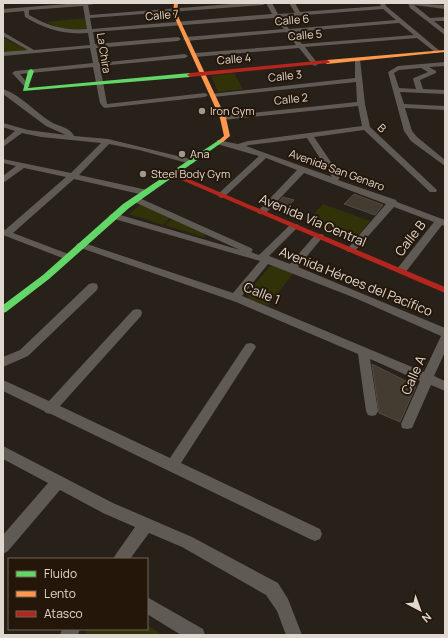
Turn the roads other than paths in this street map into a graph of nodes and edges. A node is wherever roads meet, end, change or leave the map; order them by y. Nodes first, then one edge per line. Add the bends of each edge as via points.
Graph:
1 (85, 3) edge
2 (97, 3) edge
3 (263, 3) edge
4 (268, 3) edge
5 (292, 3) edge
6 (412, 3) edge
7 (382, 4) edge
8 (206, 5) edge
9 (172, 7) edge
10 (445, 7) edge
11 (28, 8) junction
12 (3, 11) edge
13 (298, 14) junction
14 (276, 16) junction
15 (88, 17) junction
16 (445, 19) edge
17 (429, 20) junction
18 (400, 21) junction
19 (175, 24) junction
20 (288, 30) junction
21 (90, 31) junction
22 (445, 33) edge
23 (3, 34) edge
24 (418, 36) junction
25 (182, 39) junction
26 (301, 46) junction
27 (93, 47) junction
28 (32, 52) junction
29 (442, 52) edge
30 (3, 54) edge
31 (190, 56) junction
32 (357, 59) junction
33 (96, 64) junction
34 (316, 64) junction
35 (445, 64) edge
36 (422, 66) junction
37 (31, 70) junction
38 (199, 74) junction
39 (359, 80) junction
40 (99, 84) junction
41 (26, 88) junction
42 (396, 90) junction
43 (3, 91) edge
44 (420, 91) junction
45 (445, 92) edge
46 (209, 95) junction
47 (361, 104) junction
48 (105, 106) joint
49 (400, 106) junction
50 (445, 108) edge
51 (223, 118) junction
52 (3, 125) edge
53 (366, 128) junction
54 (20, 131) junction
55 (310, 136) junction
56 (73, 137) junction
57 (108, 142) junction
58 (220, 142) junction
59 (3, 145) edge
60 (240, 146) junction
61 (445, 152) edge
62 (265, 155) junction
63 (438, 158) junction
64 (3, 161) edge
65 (191, 162) junction
66 (445, 164) edge
67 (20, 166) junction
68 (303, 169) junction
69 (172, 174) junction
70 (73, 176) junction
71 (3, 180) edge
72 (334, 180) junction
73 (433, 190) dead end
74 (144, 192) junction
75 (221, 195) junction
76 (135, 199) junction
77 (393, 202) junction
78 (262, 212) junction
79 (114, 216) junction
80 (442, 222) edge
81 (294, 226) junction
82 (5, 232) edge
83 (319, 236) junction
84 (81, 245) junction
85 (351, 250) junction
86 (68, 257) junction
87 (261, 258) junction
88 (292, 268) junction
89 (401, 271) junction
90 (93, 287) dead end
91 (445, 290) edge
92 (235, 297) junction
93 (3, 310) edge
94 (137, 313) dead end
95 (445, 333) edge
96 (445, 339) edge
97 (250, 347) dead end
98 (363, 350) junction
99 (3, 362) edge
100 (428, 378) junction
101 (3, 385) edge
102 (445, 386) edge
103 (50, 408) junction
104 (372, 411) dead end
105 (407, 424) dead end
106 (3, 452) edge
107 (172, 466) junction
108 (58, 482) junction
109 (146, 526) junction
110 (315, 534) dead end
111 (3, 546) edge
112 (122, 558) edge
113 (148, 606) edge
114 (197, 635) edge
115 (294, 635) edge

1 - 2 street
1 - 11 street
1 - 15 street, La Chira
3 - 8 street
4 - 14 street
5 - 13 street
6 - 10 street
6 - 17 street via 412,7
7 - 13 street, Calle 7
7 - 18 street
8 - 9 street
9 - 15 street
9 - 19 street
11 - 12 street
11 - 21 street, Calle 7 via 27,16 37,22 67,32
13 - 14 street, Calle 7
14 - 19 street, Calle 7
14 - 20 street
15 - 21 street, La Chira
16 - 17 street
17 - 22 street
18 - 20 street, Calle 6
18 - 24 street
19 - 21 street, Calle 7
19 - 25 street
20 - 25 street, Calle 6
20 - 26 street
21 - 27 street, La Chira
23 - 28 street via 31,49
24 - 26 street, Calle 5
24 - 29 street
25 - 27 street, Calle 6
25 - 31 street
26 - 31 street, Calle 5
26 - 34 street
27 - 28 street, Calle 6
27 - 33 street, La Chira
28 - 30 street, Calle 6
29 - 32 street, Calle 4
31 - 33 street, Calle 5
31 - 38 street
32 - 34 street, Calle 4
32 - 39 street, B
33 - 37 street, Calle 5
33 - 40 street, La Chira
34 - 38 street, Calle 4
35 - 36 street
36 - 42 street via 393,70
36 - 44 street via 434,72 416,79
37 - 41 street
37 - 41 street, Calle 5 via 14,73
38 - 40 street, Calle 4
38 - 46 street
39 - 46 street, Calle 3
39 - 47 street, B
40 - 41 street, Calle 4
40 - 48 street, La Chira
42 - 44 street
42 - 49 street
43 - 56 street via 51,125
44 - 45 street
46 - 48 street, Calle 3
46 - 51 street
46 - 58 street via 217,119
47 - 51 street, Calle 2
47 - 53 street, B
49 - 50 street
49 - 63 street via 408,131
51 - 58 street via 227,136
52 - 54 street
53 - 55 street
53 - 73 street, B
54 - 56 street
54 - 59 street
55 - 60 street
55 - 72 street via 335,174
56 - 57 street
57 - 65 street
57 - 70 street
58 - 60 street, Avenida San Genaro
58 - 65 street
60 - 62 street, Avenida San Genaro
61 - 63 street
62 - 68 street, Avenida San Genaro
62 - 75 street
63 - 66 street
64 - 67 street
65 - 69 street
67 - 70 street
67 - 71 street
68 - 72 street, Avenida San Genaro
68 - 78 street
69 - 74 street
69 - 75 street, Avenida Vía Central
70 - 74 street
70 - 82 street
72 - 77 street, Avenida San Genaro
74 - 76 street
75 - 78 street, Avenida Vía Central
76 - 79 street
76 - 87 street, Avenida Héroes del Pacífico via 245,248
77 - 80 street, Avenida San Genaro
77 - 85 street
78 - 81 street, Avenida Vía Central
79 - 84 street
79 - 87 street, Avenida Héroes del Pacífico
80 - 89 street, Calle B
81 - 83 street, Avenida Vía Central
81 - 87 street
82 - 86 street
83 - 85 street, Avenida Vía Central
83 - 88 street
84 - 86 street
84 - 92 street, Calle 1
85 - 89 street, Avenida Vía Central
86 - 93 street via 27,294
87 - 88 street, Avenida Héroes del Pacífico
87 - 92 street
88 - 95 street, Avenida Héroes del Pacífico
89 - 91 street, Avenida Vía Central
90 - 99 street via 24,353
92 - 98 street, Calle 1
94 - 103 street
96 - 100 street, Calle A
97 - 107 street
98 - 100 street, Calle 1
98 - 104 street
100 - 102 street, Calle 1
100 - 105 street, Calle A
101 - 103 street
103 - 107 street
106 - 108 street
107 - 110 street
108 - 109 street
108 - 111 street
109 - 112 street
109 - 115 street via 187,542 272,589 286,609
113 - 114 street

